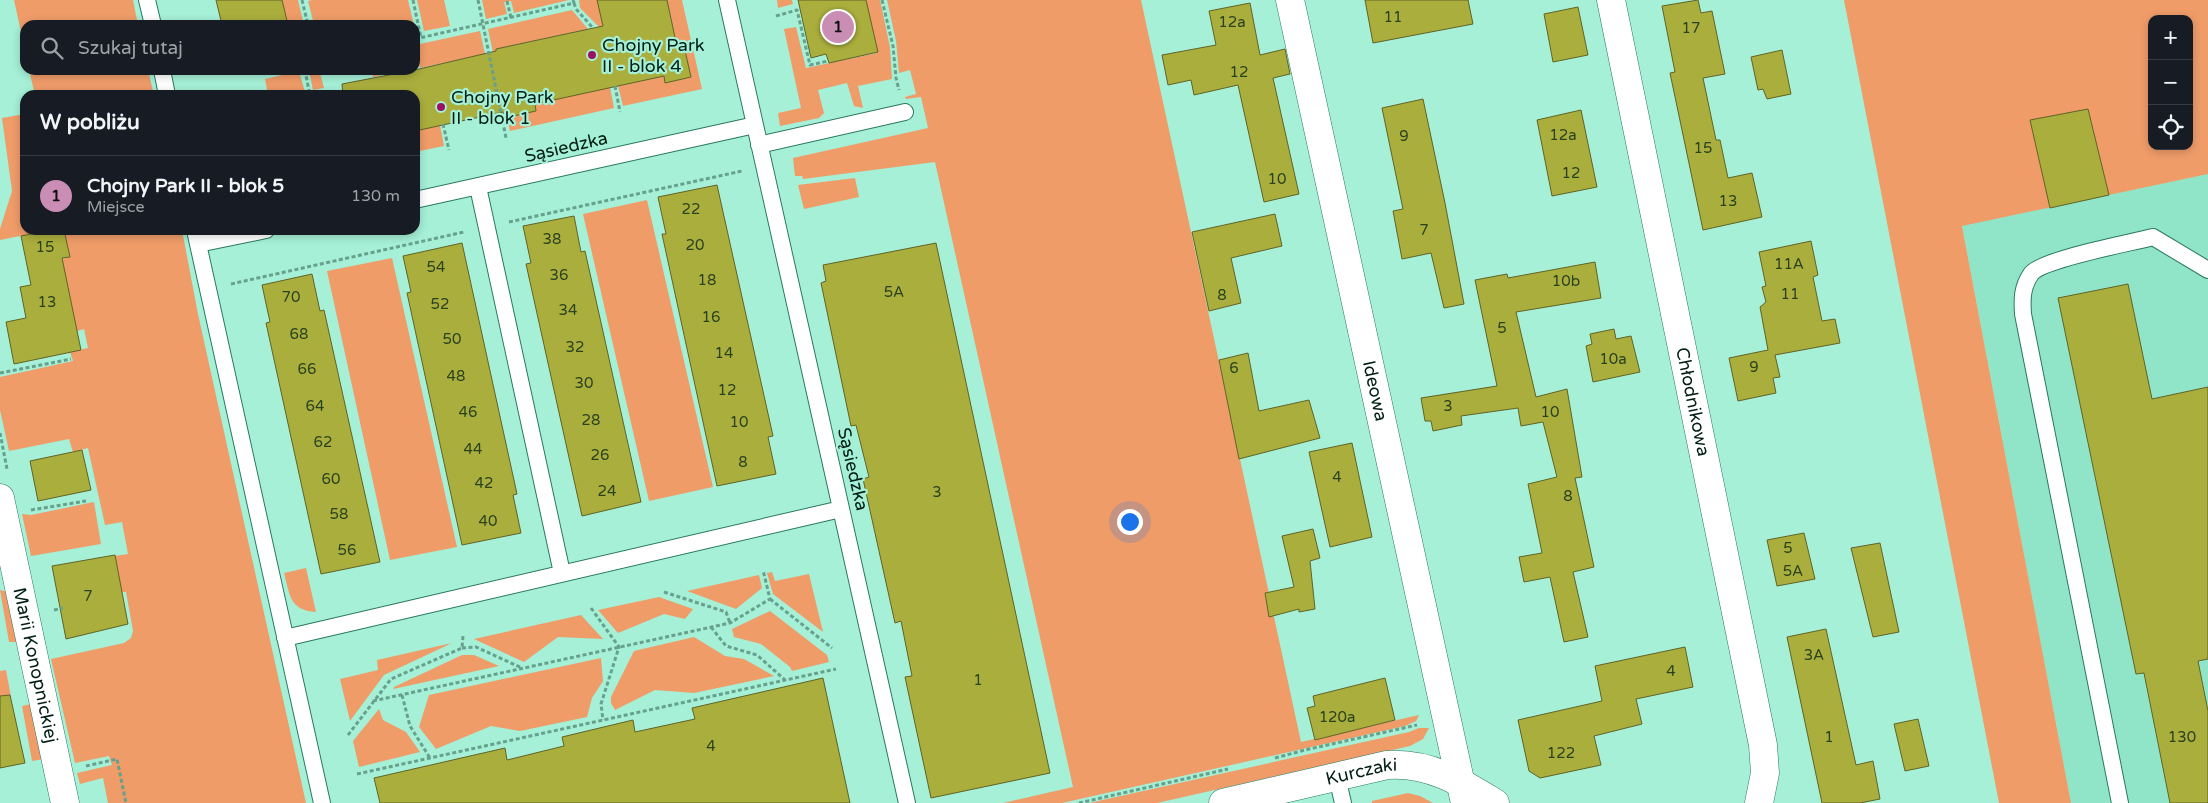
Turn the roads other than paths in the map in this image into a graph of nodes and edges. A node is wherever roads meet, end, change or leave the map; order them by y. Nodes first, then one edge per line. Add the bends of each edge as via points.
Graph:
1 (148, 0) edge
2 (727, 0) edge
3 (1290, 0) edge
4 (1611, 0) edge
5 (152, 20) edge
6 (163, 75) edge
7 (166, 90) edge
8 (905, 112) road end
9 (755, 126) junction
10 (759, 145) junction
11 (478, 187) junction
12 (420, 199) edge
13 (217, 235) edge
14 (197, 237) edge
15 (2208, 270) edge
16 (0, 498) edge
17 (841, 509) junction
18 (562, 573) junction
19 (285, 638) junction
20 (1337, 777) junction
21 (1462, 792) edge
22 (65, 803) edge
23 (322, 803) edge
24 (907, 803) edge
25 (1223, 803) edge
26 (1343, 803) edge
27 (1495, 803) edge
28 (1759, 803) edge
29 (2120, 803) edge

1 - 5 lane
2 - 9 lane, Sąsiedzka
3 - 21 street, Ideowa
4 - 28 street, Chłodnikowa via 1763,745 1765,773
6 - 7 lane
8 - 10 lane
9 - 10 lane, Sąsiedzka
9 - 11 lane, Sąsiedzka
10 - 17 lane, Sąsiedzka
11 - 12 lane, Sąsiedzka
11 - 18 lane
13 - 14 lane
14 - 19 lane
15 - 29 lane via 2153,238 2049,262 2032,272 2021,294
16 - 22 street, Marii Konopnickiej
17 - 18 lane
17 - 24 lane, Sąsiedzka
18 - 19 lane
19 - 23 lane
20 - 21 street, Kurczaki via 1400,764 1429,768
20 - 25 street, Kurczaki
20 - 26 lane
21 - 27 street, Kurczaki

